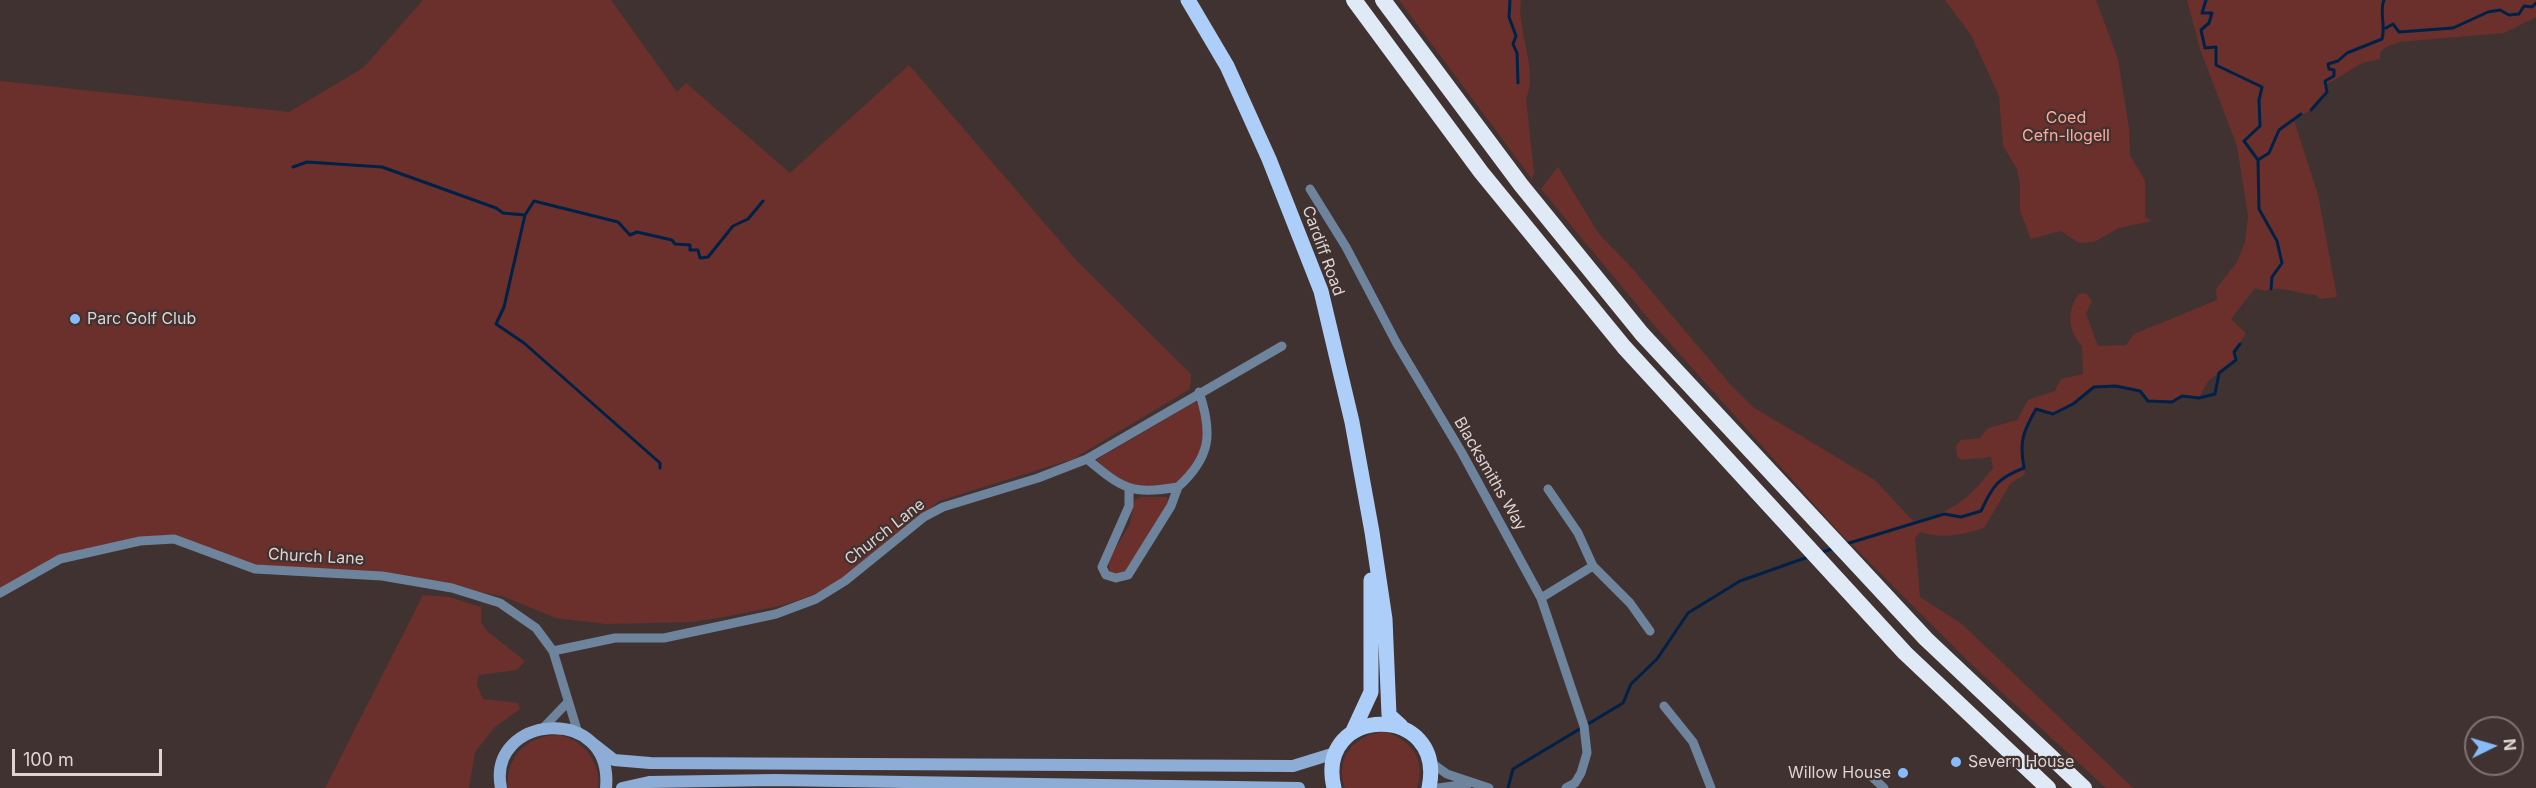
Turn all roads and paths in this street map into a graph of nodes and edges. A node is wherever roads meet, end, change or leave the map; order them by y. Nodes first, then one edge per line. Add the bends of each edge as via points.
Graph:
1 (1188, 0) edge
2 (1354, 0) edge
3 (1383, 0) edge
4 (1310, 189) dead end
5 (1282, 346) dead end
6 (1199, 392) junction
7 (1087, 459) junction
8 (1178, 487) junction
9 (1548, 489) dead end
10 (1130, 490) junction
11 (1372, 532) junction
12 (1593, 566) junction
13 (0, 593) edge
14 (1541, 598) junction
15 (1650, 630) dead end
16 (553, 651) junction
17 (567, 703) junction
18 (1664, 706) dead end
19 (1401, 726) junction
20 (544, 728) junction
21 (1353, 731) junction
22 (578, 733) junction
23 (591, 742) junction
24 (1335, 753) junction
25 (1430, 762) junction
26 (1871, 776) dead end
27 (1474, 784) junction
28 (501, 788) edge
29 (606, 788) edge
30 (621, 788) edge
31 (1299, 788) edge
32 (1334, 788) edge
33 (1429, 788) edge
34 (1438, 788) edge
35 (1489, 788) edge
36 (1566, 788) edge
37 (1711, 788) edge
38 (1884, 788) edge
39 (2048, 788) edge
40 (2084, 788) edge

1 - 11 main road, Cardiff Road via 1227,66 1260,138 1321,291 1353,422
2 - 39 highway via 1509,207 1624,347 1905,653
3 - 40 highway via 1524,190 1642,334 1926,639
4 - 14 street, Blacksmiths Way
5 - 6 street, Church Lane
6 - 7 street, Church Lane
6 - 8 street via 1208,442 1202,459
7 - 10 street
7 - 16 street, Church Lane via 943,507 924,517 845,581 816,599 776,614 664,638 615,638
8 - 10 street
8 - 10 street via 1171,506 1128,575 1116,578 1106,575 1102,567 1129,506
9 - 12 street via 1578,533
11 - 19 main road, Cardiff Road via 1385,619 1389,715
11 - 21 main road, Cardiff Road via 1371,692
12 - 14 street
12 - 15 street
13 - 16 street, Church Lane via 60,559 140,541 174,539 255,569 382,576 452,588 500,603 536,628
14 - 36 street, Blacksmiths Way via 1579,711 1586,744 1581,773
16 - 17 street, Church Lane
17 - 20 street
17 - 22 street, Church Lane
18 - 37 street via 1693,742
19 - 21 main road via 1368,724
19 - 25 main road via 1424,747
20 - 22 street via 561,727
20 - 28 street via 526,734 512,746 502,763
21 - 24 main road, Cardiff Road
22 - 23 street
23 - 24 street via 615,760 651,763 1293,766
23 - 29 street via 606,770
24 - 32 main road via 1331,774
25 - 27 street via 1447,774
25 - 33 main road
26 - 38 street
27 - 34 street
27 - 35 street
30 - 31 street via 649,782 775,780

